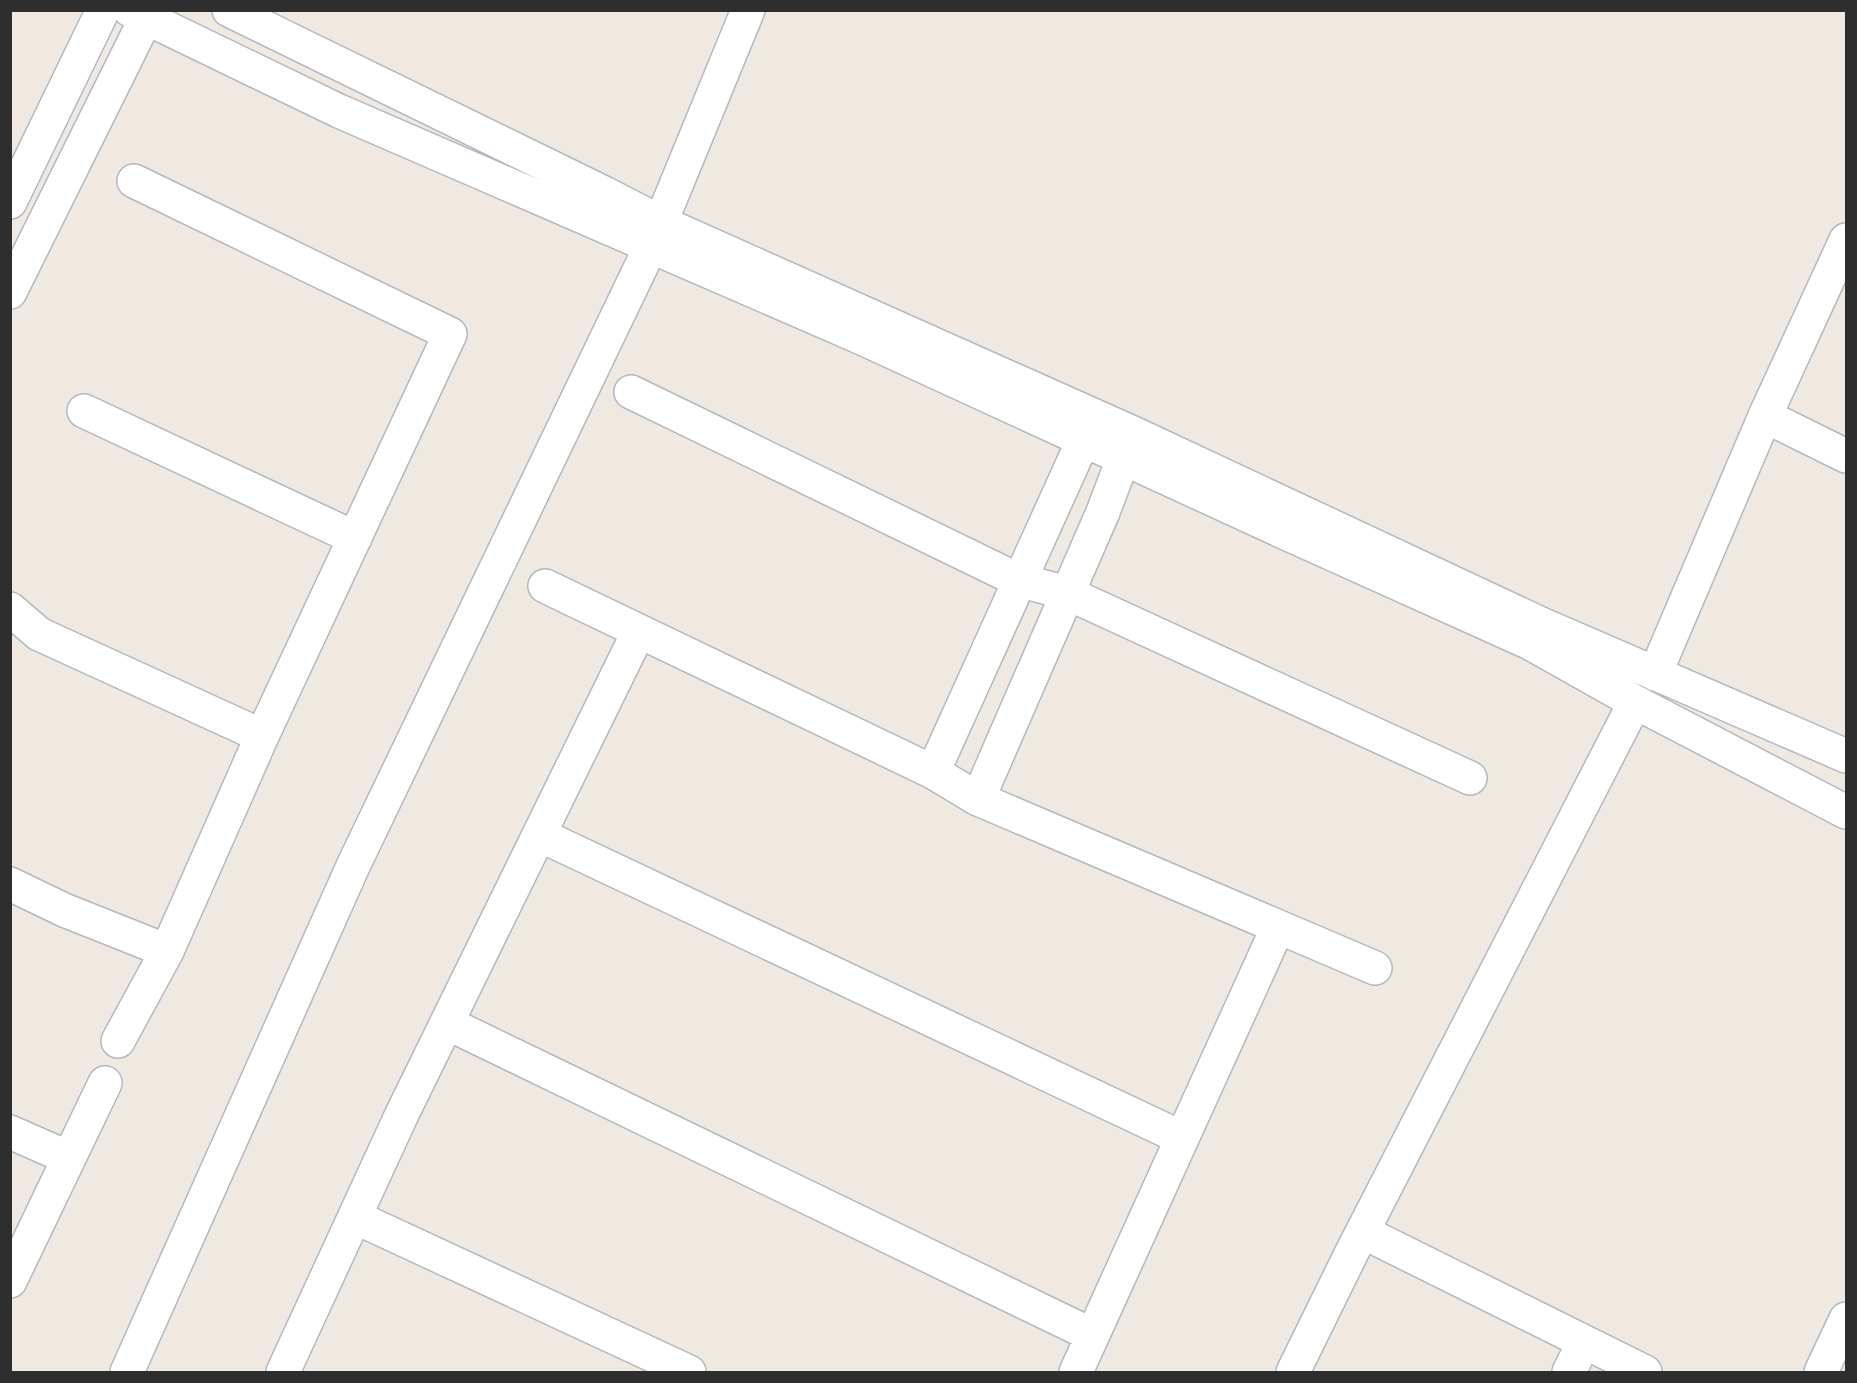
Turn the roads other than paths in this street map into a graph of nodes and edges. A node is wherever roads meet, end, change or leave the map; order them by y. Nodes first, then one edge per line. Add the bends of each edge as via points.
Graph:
1 (103, 10) edge
2 (229, 10) edge
3 (748, 10) edge
4 (142, 13) edge
5 (134, 181) dead end
6 (10, 202) edge
7 (655, 234) junction
8 (1846, 240) edge
9 (11, 289) edge
10 (631, 392) dead end
11 (84, 411) dead end
12 (1766, 416) junction
13 (1089, 428) junction
14 (1128, 446) junction
15 (1846, 456) edge
16 (355, 538) junction
17 (1018, 580) junction
18 (545, 586) dead end
19 (1067, 593) junction
20 (10, 609) edge
21 (639, 631) junction
22 (25, 633) edge
23 (1535, 633) junction
24 (1655, 674) junction
25 (1635, 702) junction
26 (262, 736) junction
27 (1846, 756) edge
28 (933, 772) junction
29 (1470, 778) dead end
30 (978, 799) junction
31 (1846, 812) edge
32 (540, 835) junction
33 (10, 884) edge
34 (1278, 927) junction
35 (167, 951) junction
36 (1375, 968) dead end
37 (447, 1023) junction
38 (118, 1041) dead end
39 (105, 1083) dead end
40 (10, 1132) edge
41 (1182, 1138) junction
42 (69, 1158) junction
43 (355, 1216) junction
44 (1363, 1232) junction
45 (10, 1281) edge
46 (1846, 1319) edge
47 (1092, 1335) junction
48 (1584, 1342) junction
49 (127, 1372) edge
50 (283, 1372) edge
51 (689, 1372) edge
52 (1076, 1372) edge
53 (1293, 1372) edge
54 (1569, 1372) edge
55 (1645, 1372) edge
56 (1821, 1372) edge

1 - 6 street
2 - 7 street via 604,193
3 - 7 street
4 - 7 street via 339,111
4 - 9 street via 57,202
5 - 16 street via 450,334
7 - 13 street
7 - 49 street via 354,864
8 - 12 street
10 - 17 street
11 - 16 street
12 - 15 street
12 - 24 street
13 - 14 street
13 - 17 street
14 - 19 street
14 - 23 street
16 - 26 street
17 - 19 street
17 - 28 street
18 - 21 street
19 - 29 street
19 - 30 street
20 - 22 street
21 - 28 street
21 - 32 street
22 - 26 street
23 - 24 street
23 - 25 street
24 - 27 street
25 - 31 street
25 - 44 street
26 - 35 street
28 - 30 street
30 - 34 street
32 - 37 street
32 - 41 street
33 - 35 street
34 - 36 street
34 - 41 street
35 - 38 street
37 - 43 street
37 - 47 street
39 - 42 street
40 - 42 street
41 - 47 street
42 - 45 street
43 - 50 street
43 - 51 street
44 - 48 street
44 - 53 street
46 - 56 street
47 - 52 street
48 - 54 street
48 - 55 street

